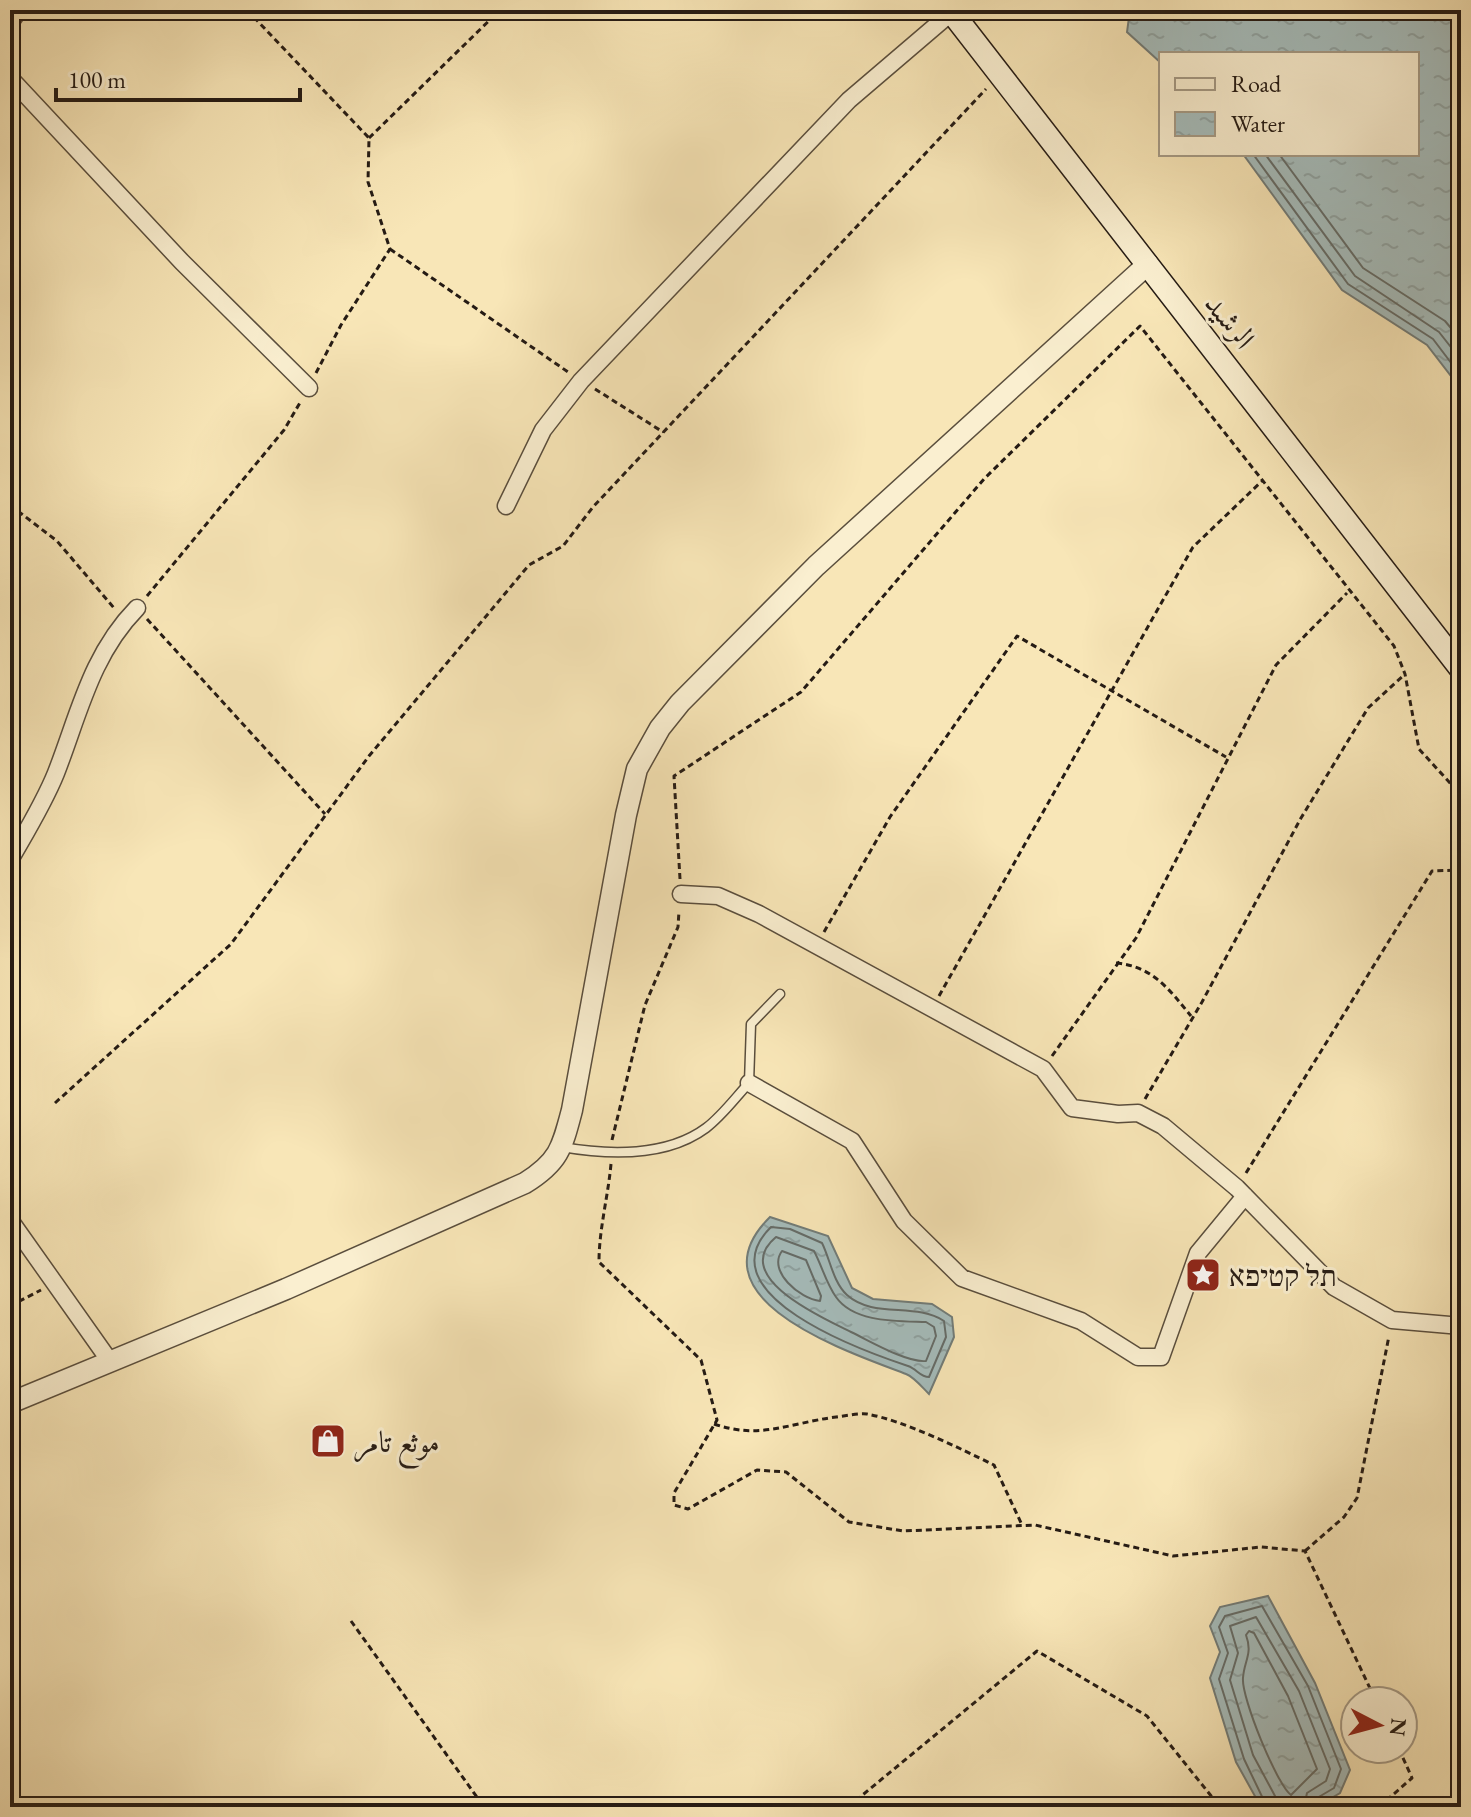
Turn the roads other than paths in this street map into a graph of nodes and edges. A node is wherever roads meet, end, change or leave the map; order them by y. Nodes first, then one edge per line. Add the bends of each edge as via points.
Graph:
1 (19, 10) edge
2 (951, 11) edge
3 (10, 23) edge
4 (10, 78) edge
5 (1148, 264) junction
6 (309, 388) road end
7 (506, 506) dead end
8 (131, 614) road end
9 (1461, 669) edge
10 (10, 860) edge
11 (681, 894) dead end
12 (780, 994) dead end
13 (749, 1083) junction
14 (562, 1147) junction
15 (1241, 1192) junction
16 (10, 1220) edge
17 (1461, 1326) edge
18 (109, 1360) junction
19 (10, 1403) edge

1 - 3 street
2 - 5 main road, الرشيد
2 - 7 street via 849,100 581,381 543,430
4 - 6 street
5 - 9 main road, الرشيد
5 - 14 street via 816,566 660,728 637,769 626,815
8 - 10 street via 96,664 56,773
11 - 15 street via 718,896 1043,1069 1072,1108 1138,1113 1163,1126
12 - 13 lane via 751,1024
13 - 14 lane via 708,1127 676,1145 612,1153
13 - 15 street via 852,1141 904,1221 962,1278 1081,1321 1138,1357 1161,1357 1198,1253
14 - 18 street via 550,1168 525,1183
15 - 17 street via 1334,1287 1392,1320
16 - 18 street
18 - 19 street

